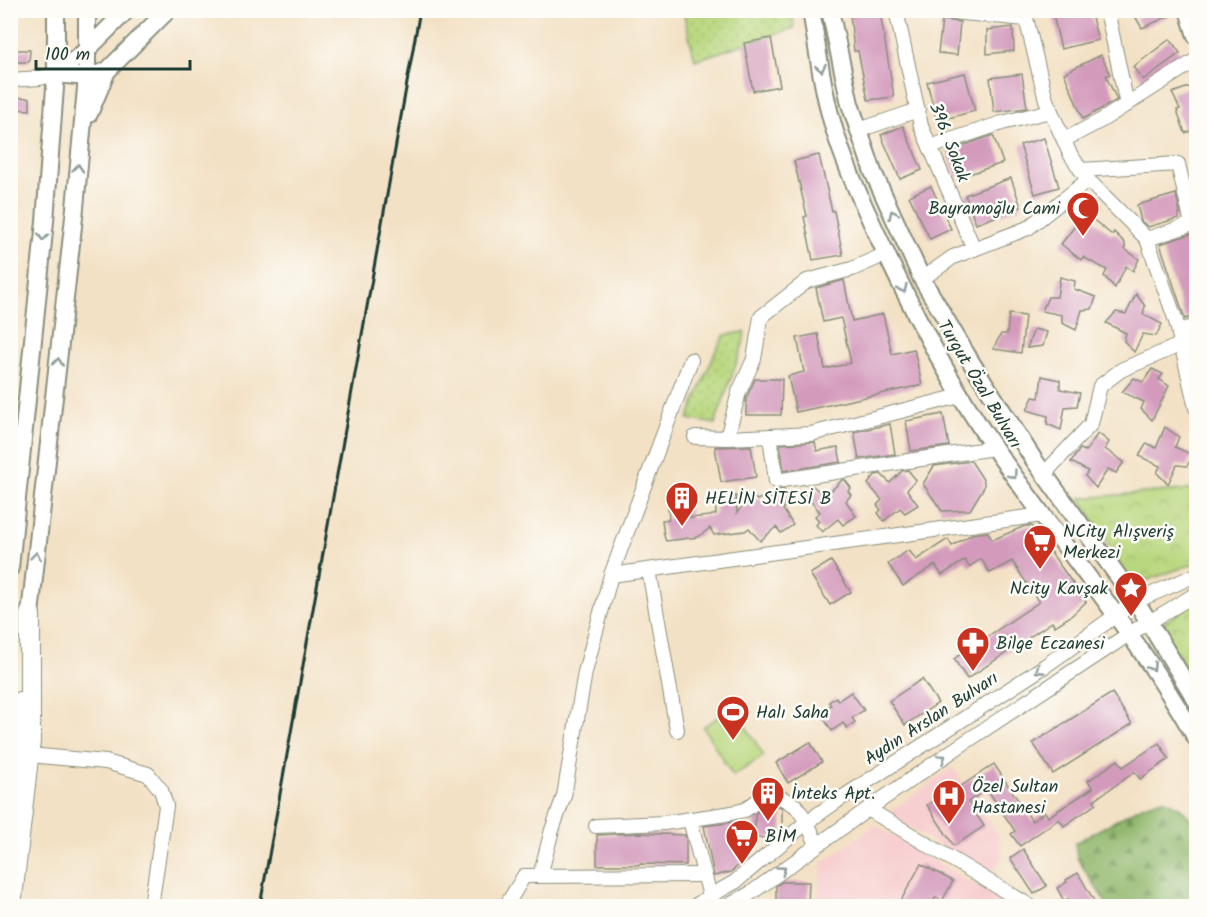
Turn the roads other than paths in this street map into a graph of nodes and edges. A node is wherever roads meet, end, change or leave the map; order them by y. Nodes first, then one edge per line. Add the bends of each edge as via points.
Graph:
1 (56, 10) edge
2 (87, 10) edge
3 (127, 10) edge
4 (168, 10) edge
5 (811, 10) edge
6 (830, 10) edge
7 (896, 10) edge
8 (932, 10) edge
9 (1107, 10) edge
10 (1188, 10) edge
11 (1025, 15) edge
12 (1197, 36) edge
13 (87, 50) junction
14 (1197, 60) edge
15 (107, 71) junction
16 (56, 74) junction
17 (87, 77) junction
18 (10, 80) edge
19 (1127, 105) junction
20 (918, 110) junction
21 (1050, 111) junction
22 (859, 130) junction
23 (81, 137) junction
24 (1064, 140) junction
25 (930, 147) junction
26 (1085, 175) junction
27 (1194, 223) edge
28 (1148, 239) junction
29 (974, 249) junction
30 (886, 254) junction
31 (922, 279) junction
32 (1197, 326) edge
33 (1180, 338) junction
34 (691, 360) dead end
35 (960, 396) junction
36 (1197, 408) edge
37 (770, 436) junction
38 (17, 437) edge
39 (695, 437) dead end
40 (727, 438) junction
41 (994, 448) junction
42 (1044, 474) junction
43 (1042, 515) junction
44 (10, 568) edge
45 (649, 570) junction
46 (611, 575) junction
47 (1197, 575) edge
48 (1197, 594) edge
49 (1136, 601) junction
50 (30, 614) junction
51 (1117, 615) junction
52 (1148, 622) junction
53 (1130, 634) junction
54 (1197, 700) edge
55 (677, 730) dead end
56 (1197, 738) edge
57 (29, 754) junction
58 (10, 783) edge
59 (868, 809) junction
60 (690, 820) junction
61 (807, 822) junction
62 (596, 826) dead end
63 (817, 845) junction
64 (746, 873) junction
65 (703, 875) junction
66 (540, 876) junction
67 (710, 896) junction
68 (751, 900) edge
69 (731, 905) edge
70 (10, 906) edge
71 (151, 906) edge
72 (506, 906) edge
73 (695, 906) edge
74 (1030, 906) edge

1 - 16 main road
2 - 13 main road
3 - 13 main road
4 - 15 main road
5 -> 30 main road, Turgut Özal Bulvarı via 836,133
6 - 22 main road, Turgut Özal Bulvarı
7 - 20 street, 396. Sokak
8 - 11 street
9 - 19 street
10 - 12 main road
11 - 21 street
13 - 16 main road
13 - 17 main road
14 - 19 street
15 - 17 main road
15 - 23 main road
16 - 17 main road
16 - 18 street
16 -> 38 main road via 45,221
17 - 23 main road
19 - 24 street
20 - 22 street
20 - 25 street, 396. Sokak
21 - 24 street
21 - 25 street
31 -> 22 main road, Turgut Özal Bulvarı via 873,172
50 -> 23 main road
24 - 26 street
25 - 29 street, 396. Sokak
26 - 27 street via 1178,164
26 - 28 street
26 - 29 street via 1028,228
27 - 28 street
28 - 33 street
29 - 31 street via 953,257
30 -> 35 main road, Turgut Özal Bulvarı
30 - 40 street via 852,269 807,281 761,317 754,359 739,392
31 - 42 main road, Turgut Özal Bulvarı
32 - 33 street
33 - 36 street
33 - 42 street via 1100,386 1091,424
34 - 46 street
35 - 37 street via 811,434
35 - 41 main road, Turgut Özal Bulvarı
37 - 40 street
37 - 41 street via 776,481
38 - 44 main road
39 - 40 street
41 -> 43 main road, Turgut Özal Bulvarı
42 - 49 main road, Turgut Özal Bulvarı
43 - 45 street
43 - 51 main road, Turgut Özal Bulvarı
45 - 46 street
45 - 55 street
46 - 66 street via 585,672 564,796
47 - 49 street, Aydın Arslan Bulvarı
48 - 52 street
49 - 51 street, Aydın Arslan Bulvarı
49 - 52 main road, Turgut Özal Bulvarı
50 - 57 highway
50 - 58 highway
51 - 53 main road, Turgut Özal Bulvarı
51 -> 61 street, Aydın Arslan Bulvarı
52 - 53 street
52 - 54 main road
53 -> 56 main road, Turgut Özal Bulvarı
59 -> 53 street
57 - 70 highway
57 - 71 street via 106,762 152,778 166,806
59 - 63 street
59 - 74 street
60 - 61 street via 745,810 761,798 775,794 796,806
60 - 62 street
60 - 65 street
61 - 63 street
61 - 64 street, Aydın Arslan Bulvarı
68 -> 63 street
64 - 67 street, Aydın Arslan Bulvarı
64 - 68 street
65 - 66 street
65 - 67 street
66 - 72 street via 524,876
67 - 73 street, Aydın Arslan Bulvarı
68 - 69 street

